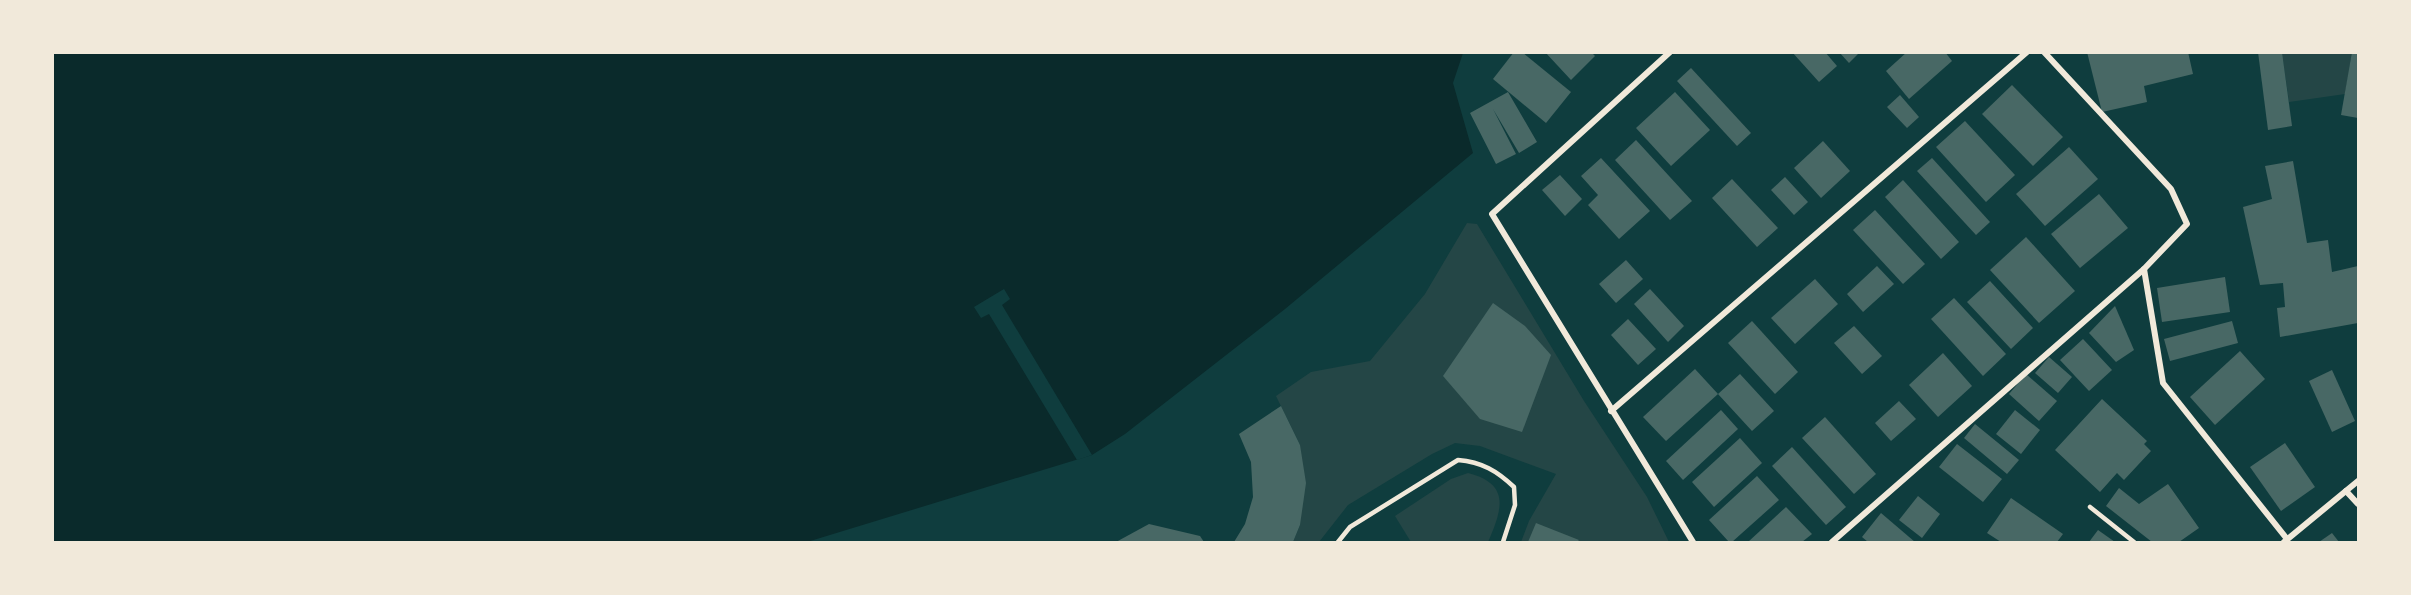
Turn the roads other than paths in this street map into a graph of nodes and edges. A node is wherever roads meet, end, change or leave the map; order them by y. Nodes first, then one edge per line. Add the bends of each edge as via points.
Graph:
1 (1670, 52) edge
2 (2027, 52) edge
3 (2044, 52) edge
4 (2144, 269) junction
5 (1611, 411) junction
6 (2358, 482) edge
7 (2346, 491) junction
8 (2358, 504) edge
9 (2090, 507) dead end
10 (2286, 541) edge
11 (1338, 543) edge
12 (1503, 543) edge
13 (1693, 543) edge
14 (1832, 543) edge
15 (2134, 543) edge

1 - 5 street via 1492,214
2 - 5 street
3 - 4 street via 2171,189 2187,224
4 - 10 street via 2163,383
4 - 14 street
5 - 13 street
6 - 7 street
7 - 8 street
7 - 10 street
9 - 15 lane
11 - 12 lane via 1350,527 1458,460 1476,462 1499,473 1514,487 1515,505

